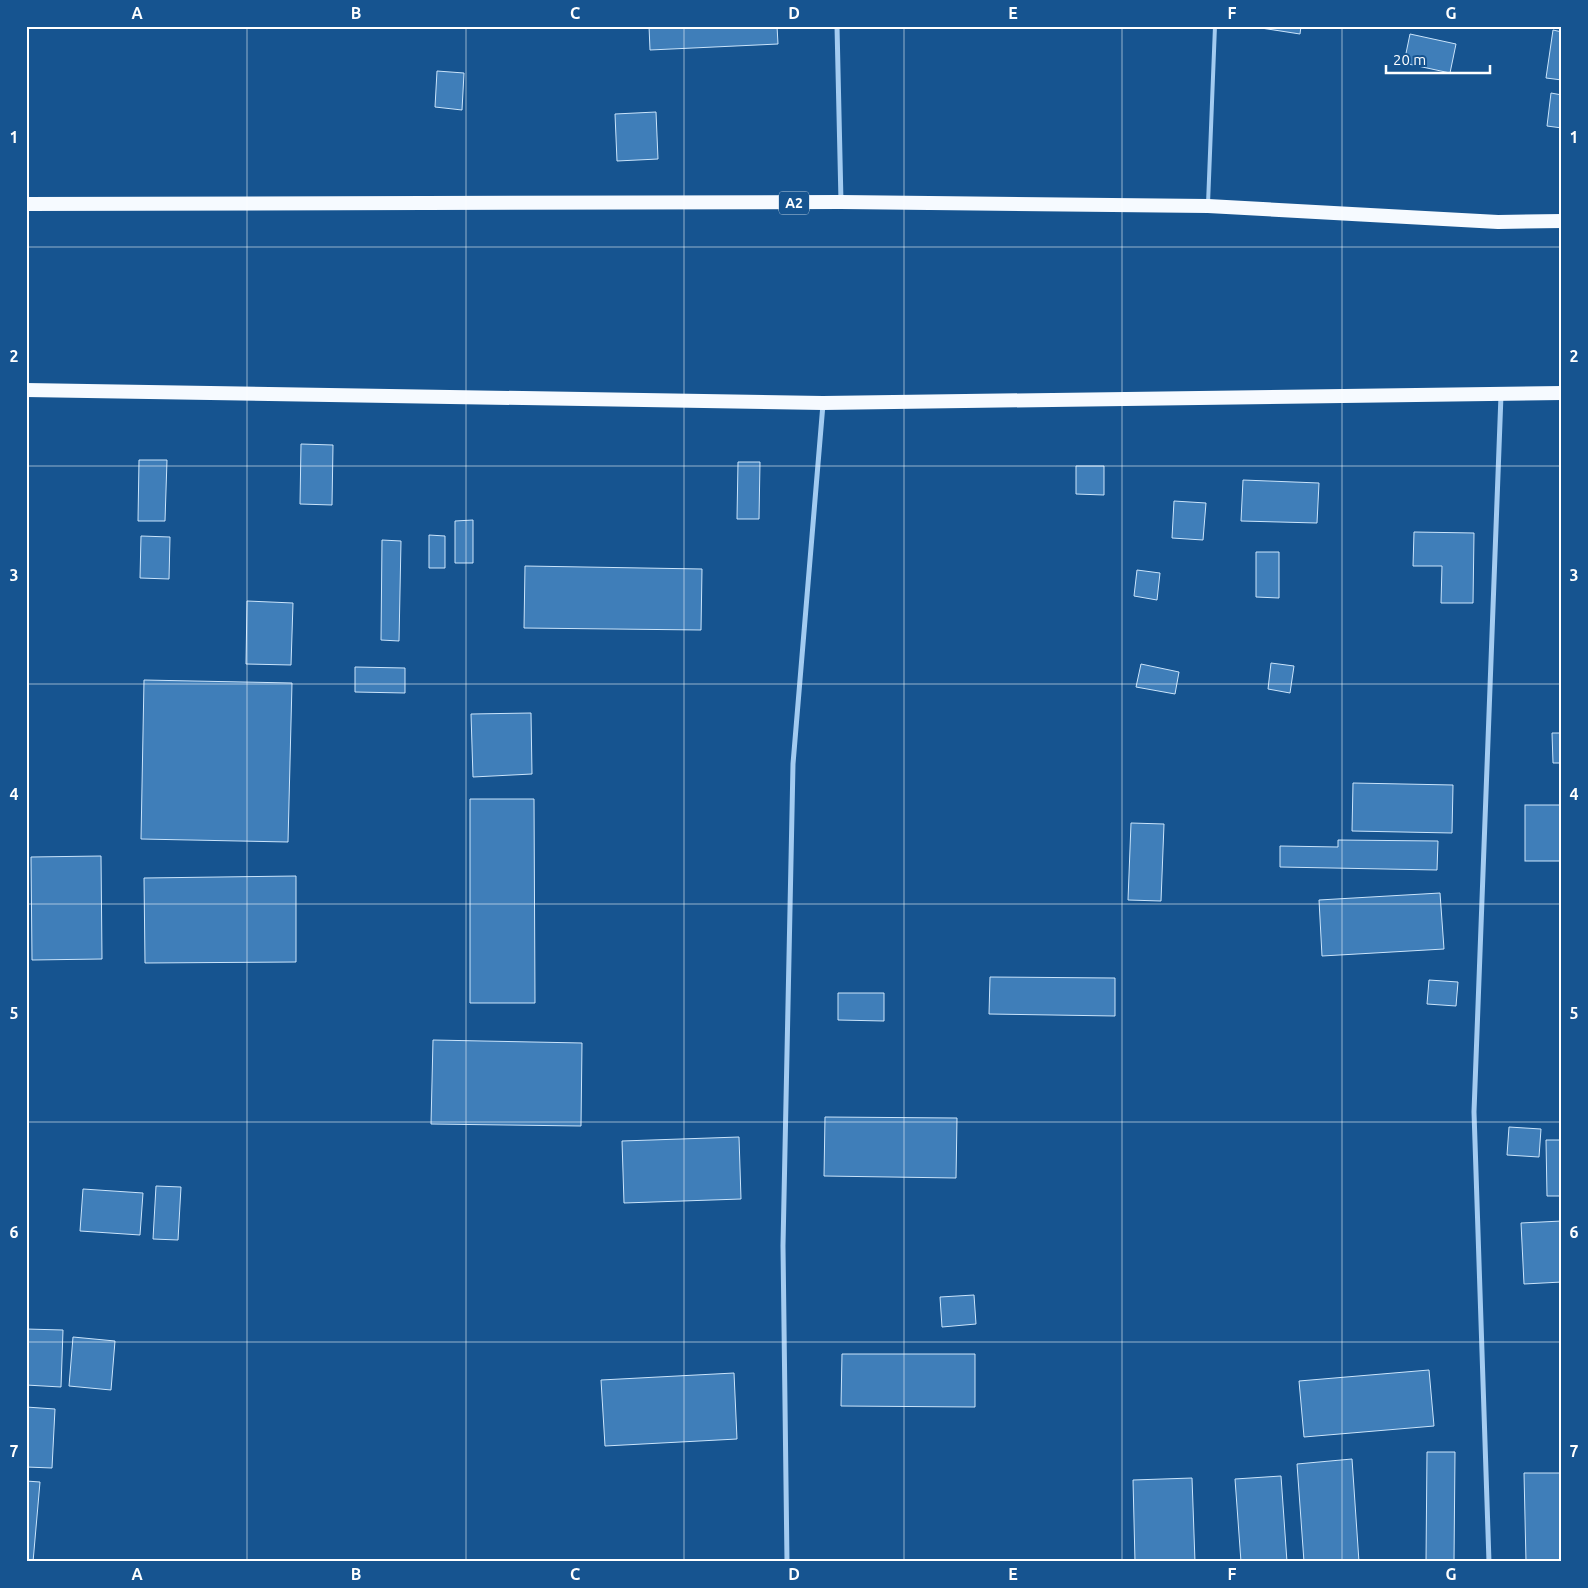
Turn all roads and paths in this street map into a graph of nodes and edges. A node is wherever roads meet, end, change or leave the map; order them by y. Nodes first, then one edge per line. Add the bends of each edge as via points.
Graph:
1 (837, 26) edge
2 (1215, 26) edge
3 (841, 202) junction
4 (26, 204) edge
5 (1208, 206) junction
6 (1562, 221) edge
7 (26, 390) edge
8 (1501, 393) junction
9 (1562, 393) edge
10 (823, 403) junction
11 (787, 1562) edge
12 (1489, 1562) edge

1 - 3 street
2 - 5 lane
3 - 4 highway, A2
3 - 5 highway, A2
5 - 6 highway, A2 via 1498,222
7 - 10 highway
8 - 9 highway
8 - 10 highway
8 - 12 street via 1474,1112
10 - 11 street via 793,764 783,1246

